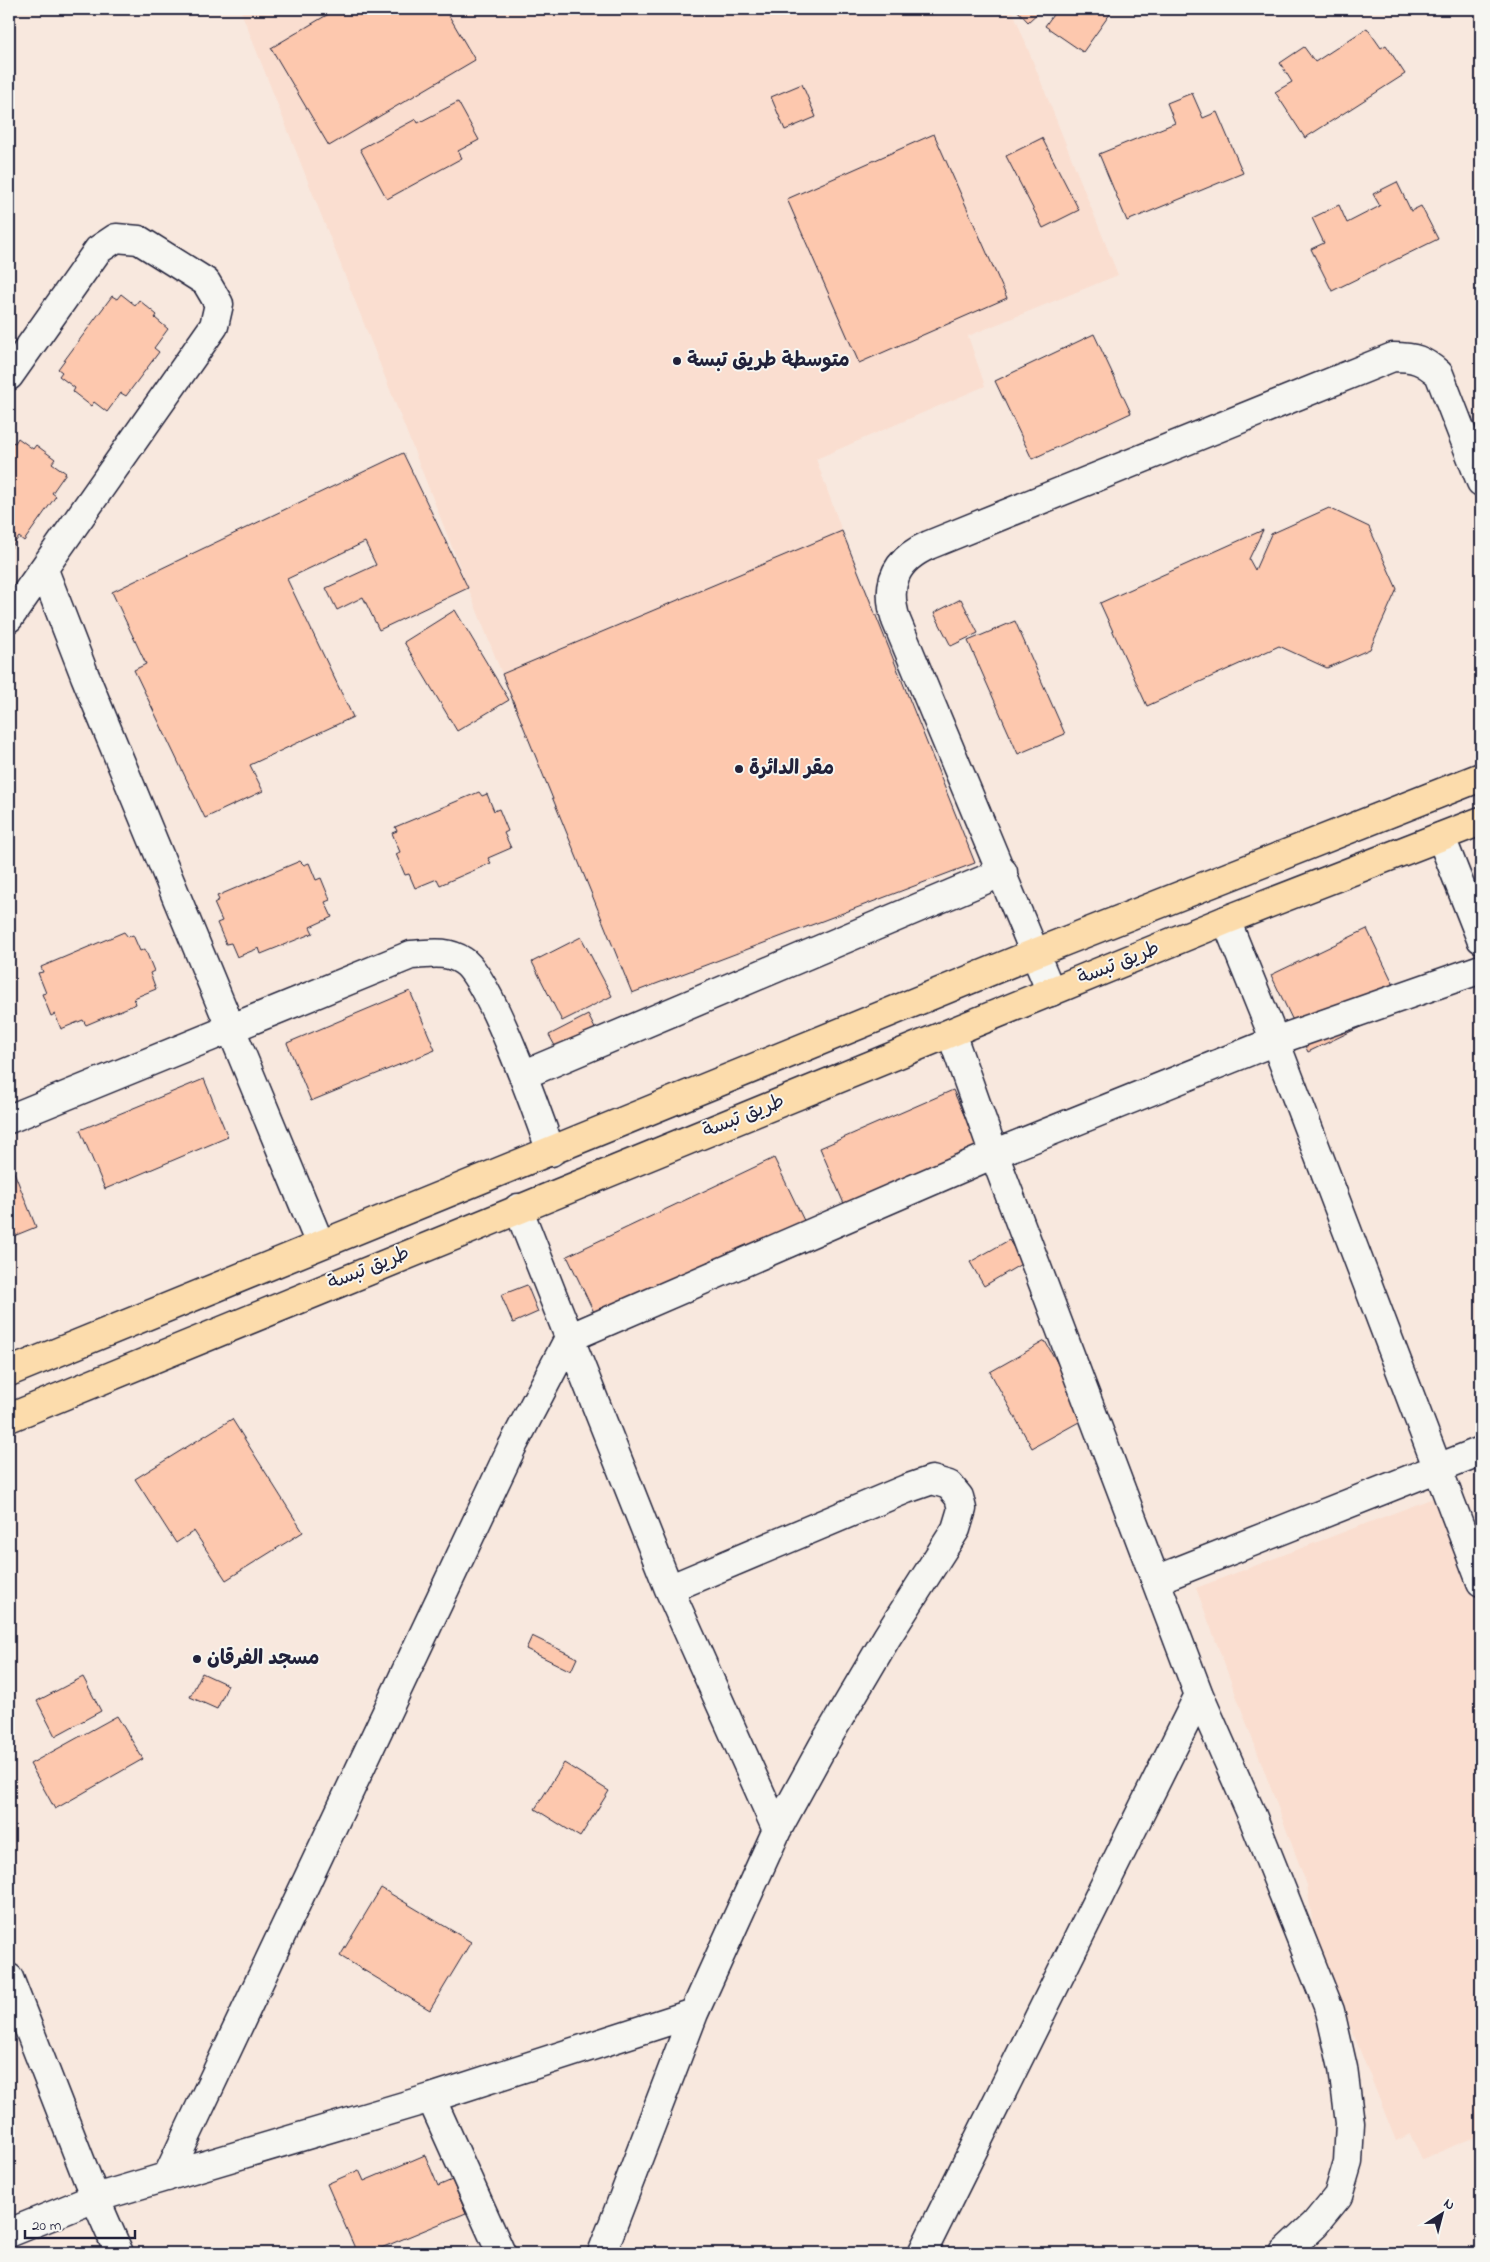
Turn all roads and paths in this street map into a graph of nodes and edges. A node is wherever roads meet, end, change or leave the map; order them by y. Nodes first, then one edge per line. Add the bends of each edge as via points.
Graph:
1 (9, 376) edge
2 (1481, 482) edge
3 (44, 570) junction
4 (9, 618) edge
5 (1481, 777) edge
6 (1481, 821) edge
7 (1441, 837) junction
8 (1003, 872) junction
9 (1226, 920) junction
10 (1481, 939) edge
11 (1035, 953) junction
12 (1481, 968) edge
13 (1051, 992) junction
14 (232, 1027) junction
15 (951, 1033) junction
16 (1275, 1041) junction
17 (523, 1075) junction
18 (9, 1119) edge
19 (551, 1152) junction
20 (994, 1154) junction
21 (518, 1208) junction
22 (320, 1244) junction
23 (569, 1338) junction
24 (9, 1372) edge
25 (9, 1418) edge
26 (1481, 1451) edge
27 (1437, 1470) junction
28 (1156, 1580) junction
29 (1481, 1582) edge
30 (669, 1589) junction
31 (1199, 1695) junction
32 (777, 1830) junction
33 (9, 1978) edge
34 (694, 2013) junction
35 (18, 2028) edge
36 (431, 2098) junction
37 (167, 2177) junction
38 (95, 2198) junction
39 (9, 2233) edge
40 (119, 2253) edge
41 (500, 2253) edge
42 (602, 2253) edge
43 (922, 2253) edge
44 (1284, 2253) edge

1 - 3 street via 98,250 116,238 139,240 206,282 219,304 214,326
2 - 8 street via 1439,374 1426,363 1410,357 1394,357 929,545 907,558 898,569 891,594 896,620
3 - 4 street
3 - 14 street
5 - 11 main road, طريق تبسة
6 - 7 main road, طريق تبسة
7 - 9 main road, طريق تبسة
7 - 10 street
8 - 11 street
8 - 17 street
9 - 13 main road, طريق تبسة
9 - 16 street
11 - 13 street
11 - 19 main road, طريق تبسة
12 - 16 street
13 - 15 main road, طريق تبسة
14 - 17 street via 411,955 447,953 465,962 478,977
14 - 18 street
14 - 22 street
15 - 20 street
15 - 21 main road, طريق تبسة
16 - 20 street
16 - 27 street
17 - 19 street
19 - 22 main road, طريق تبسة
20 - 23 street
20 - 28 street
21 - 23 street
21 - 25 main road, طريق تبسة
22 - 24 main road, طريق تبسة
23 - 30 street
23 - 37 street via 512,1447
26 - 27 street
27 - 28 street
27 - 29 street
28 - 31 street
30 - 32 street
30 - 32 street via 932,1480 949,1485 959,1497 962,1509 956,1529 833,1727
31 - 43 street
31 - 44 street via 1251,1813 1330,2011 1343,2068 1350,2123 1348,2162 1338,2196 1315,2224
32 - 34 street
33 - 35 street
34 - 36 street
34 - 42 street
35 - 38 street
36 - 37 street
36 - 41 street
37 - 38 street
38 - 39 street
38 - 40 street

